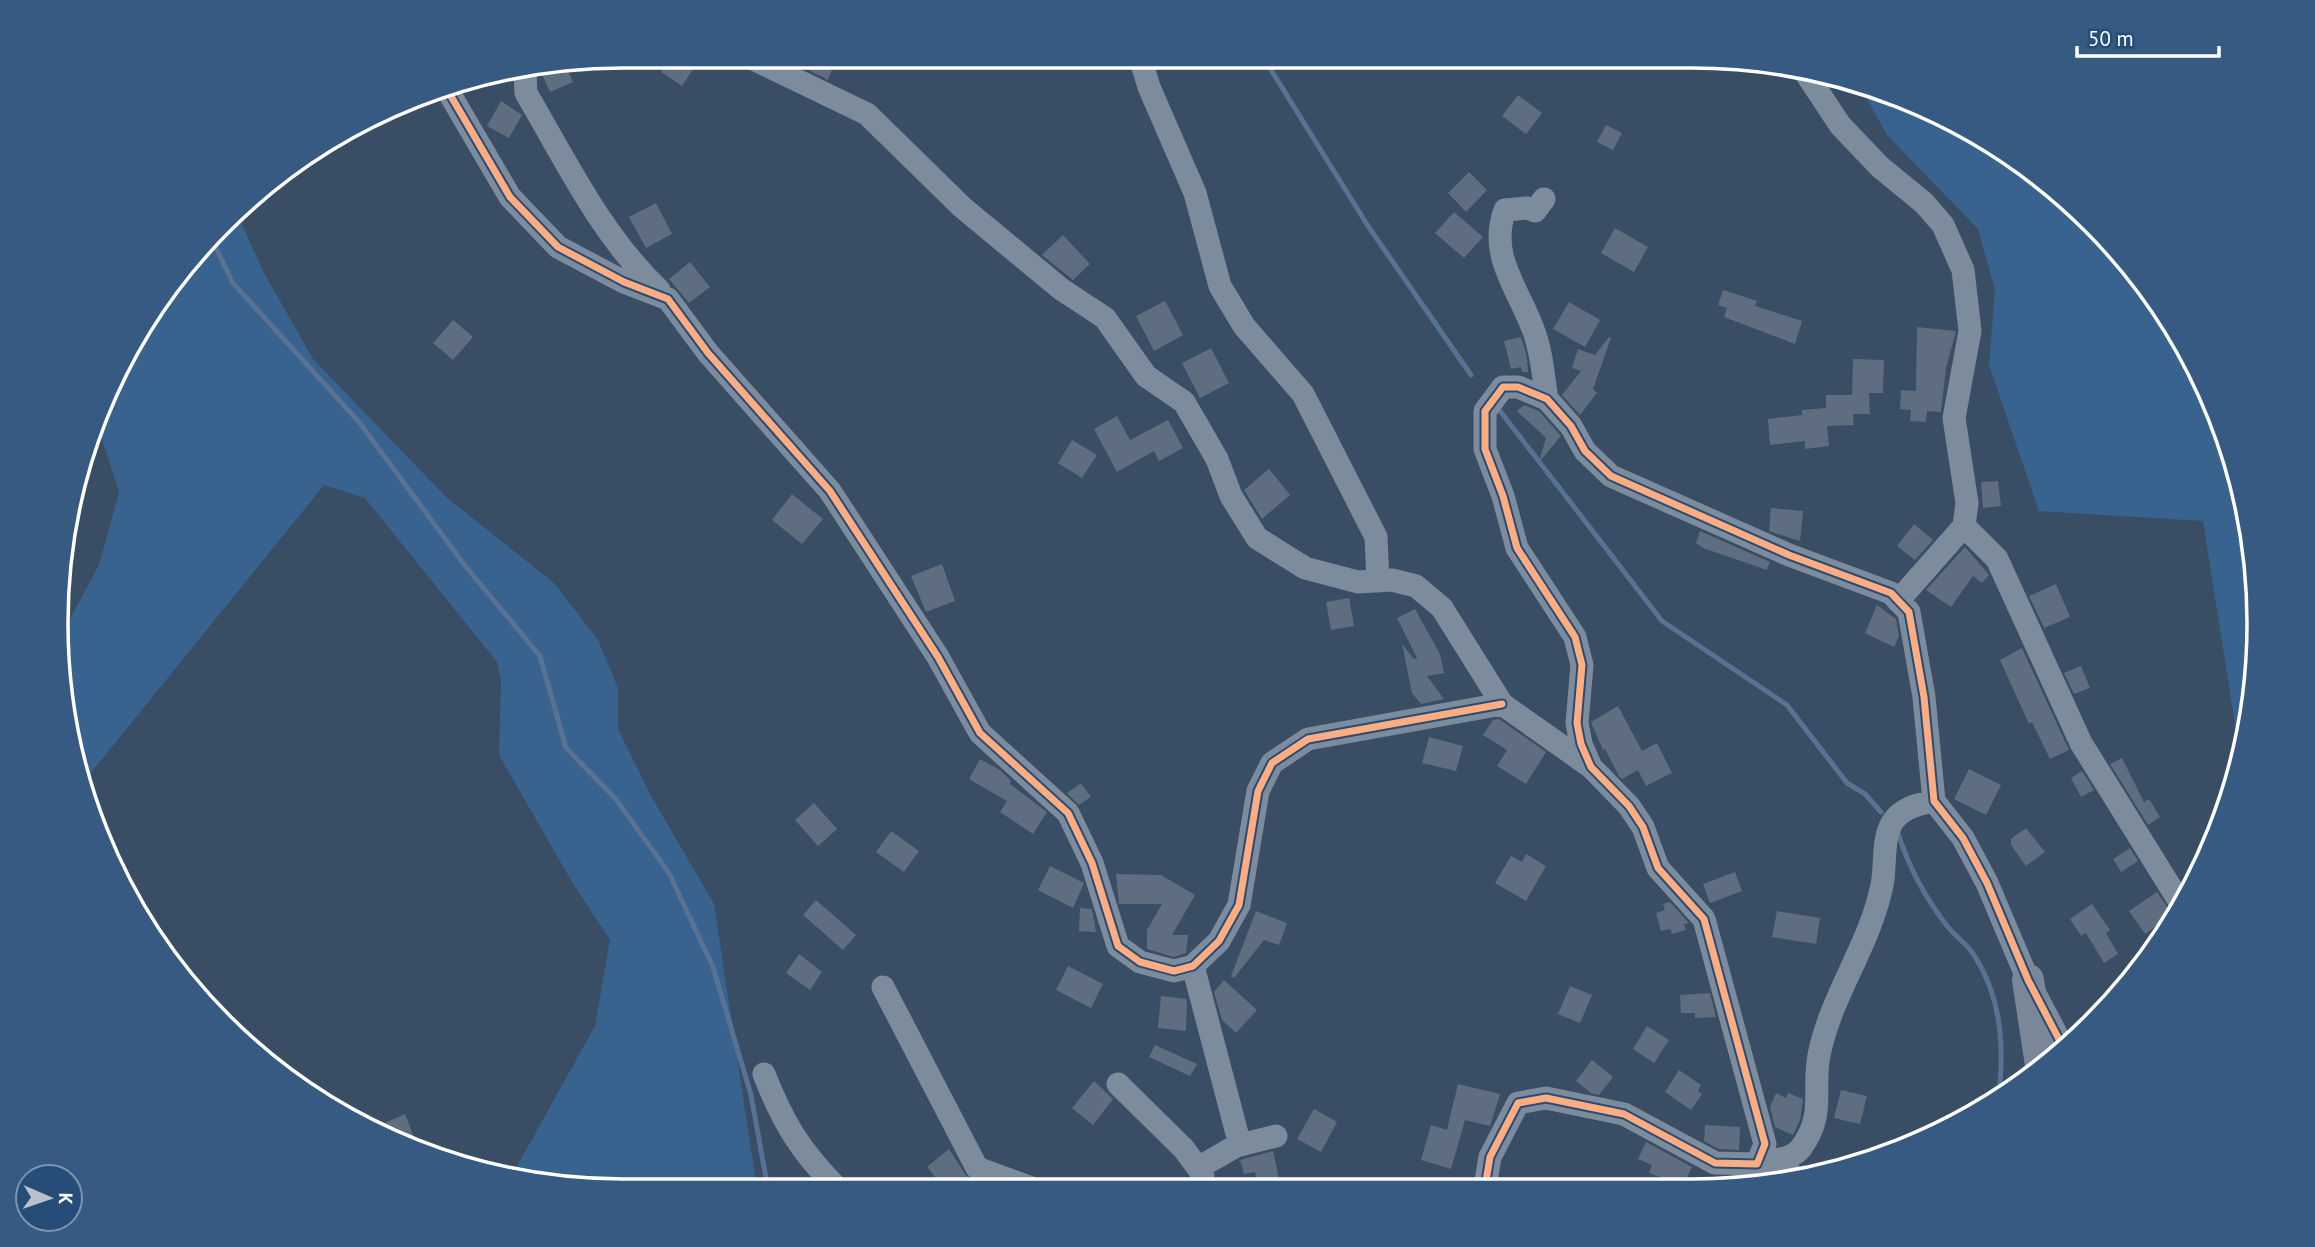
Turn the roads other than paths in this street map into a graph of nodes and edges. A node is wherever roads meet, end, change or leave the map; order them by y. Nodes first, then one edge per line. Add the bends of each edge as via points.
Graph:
1 (772, 68) edge
2 (1143, 68) edge
3 (525, 77) edge
4 (1810, 81) edge
5 (451, 96) edge
6 (1544, 199) dead end
7 (668, 299) junction
8 (1547, 399) junction
9 (1964, 526) junction
10 (1378, 581) junction
11 (1898, 601) junction
12 (1502, 704) junction
13 (1591, 767) junction
14 (1934, 801) junction
15 (2175, 896) edge
16 (1193, 966) junction
17 (2028, 980) junction
18 (883, 986) dead end
19 (2060, 1040) edge
20 (2040, 1056) edge
21 (764, 1074) dead end
22 (1118, 1084) dead end
23 (1276, 1136) dead end
24 (1240, 1145) junction
25 (1757, 1164) junction
26 (1788, 1168) edge
27 (1200, 1178) edge
28 (828, 1179) edge
29 (1007, 1179) edge
30 (1486, 1179) edge

1 - 10 street via 867,114 962,207 1061,289 1105,318 1146,376 1184,402 1257,538 1305,568 1358,582
2 - 10 street via 1195,193 1220,286 1244,326 1303,394 1376,537
3 - 7 street via 526,93 600,219 633,265
4 - 9 street via 1840,125 1943,225 1963,271 1970,331 1954,418 1967,503
5 - 7 street via 510,197 558,247
6 - 8 street via 1535,211 1505,210 1498,227 1501,258 1540,351
7 - 16 street via 830,491 938,657 980,733 1068,813 1092,863 1118,946 1140,962 1174,971
8 - 11 street via 1585,451 1611,476 1789,555 1891,593
8 - 13 street via 1518,387 1503,387 1485,411 1485,449 1517,548 1575,637 1582,665 1577,723
9 - 11 street
9 - 15 street via 1997,559 2081,743
10 - 12 street via 1416,586 1442,608
11 - 14 street via 1909,612 1914,630
12 - 13 street
12 - 16 street via 1308,739 1272,763 1258,791 1239,905 1219,941
13 - 25 street via 1629,806 1643,827 1658,867 1703,919 1765,1144
14 - 17 street via 1963,838 1987,883
14 - 26 street via 1913,806 1893,820 1871,924 1831,1014 1818,1058 1818,1112
16 - 24 street
17 - 19 street
17 - 20 street
18 - 29 street via 976,1168
21 - 28 street via 805,1156
22 - 27 street via 1184,1149
23 - 24 street
24 - 27 street
25 - 26 street
25 - 30 street via 1715,1163 1624,1114 1546,1098 1518,1103 1490,1157

